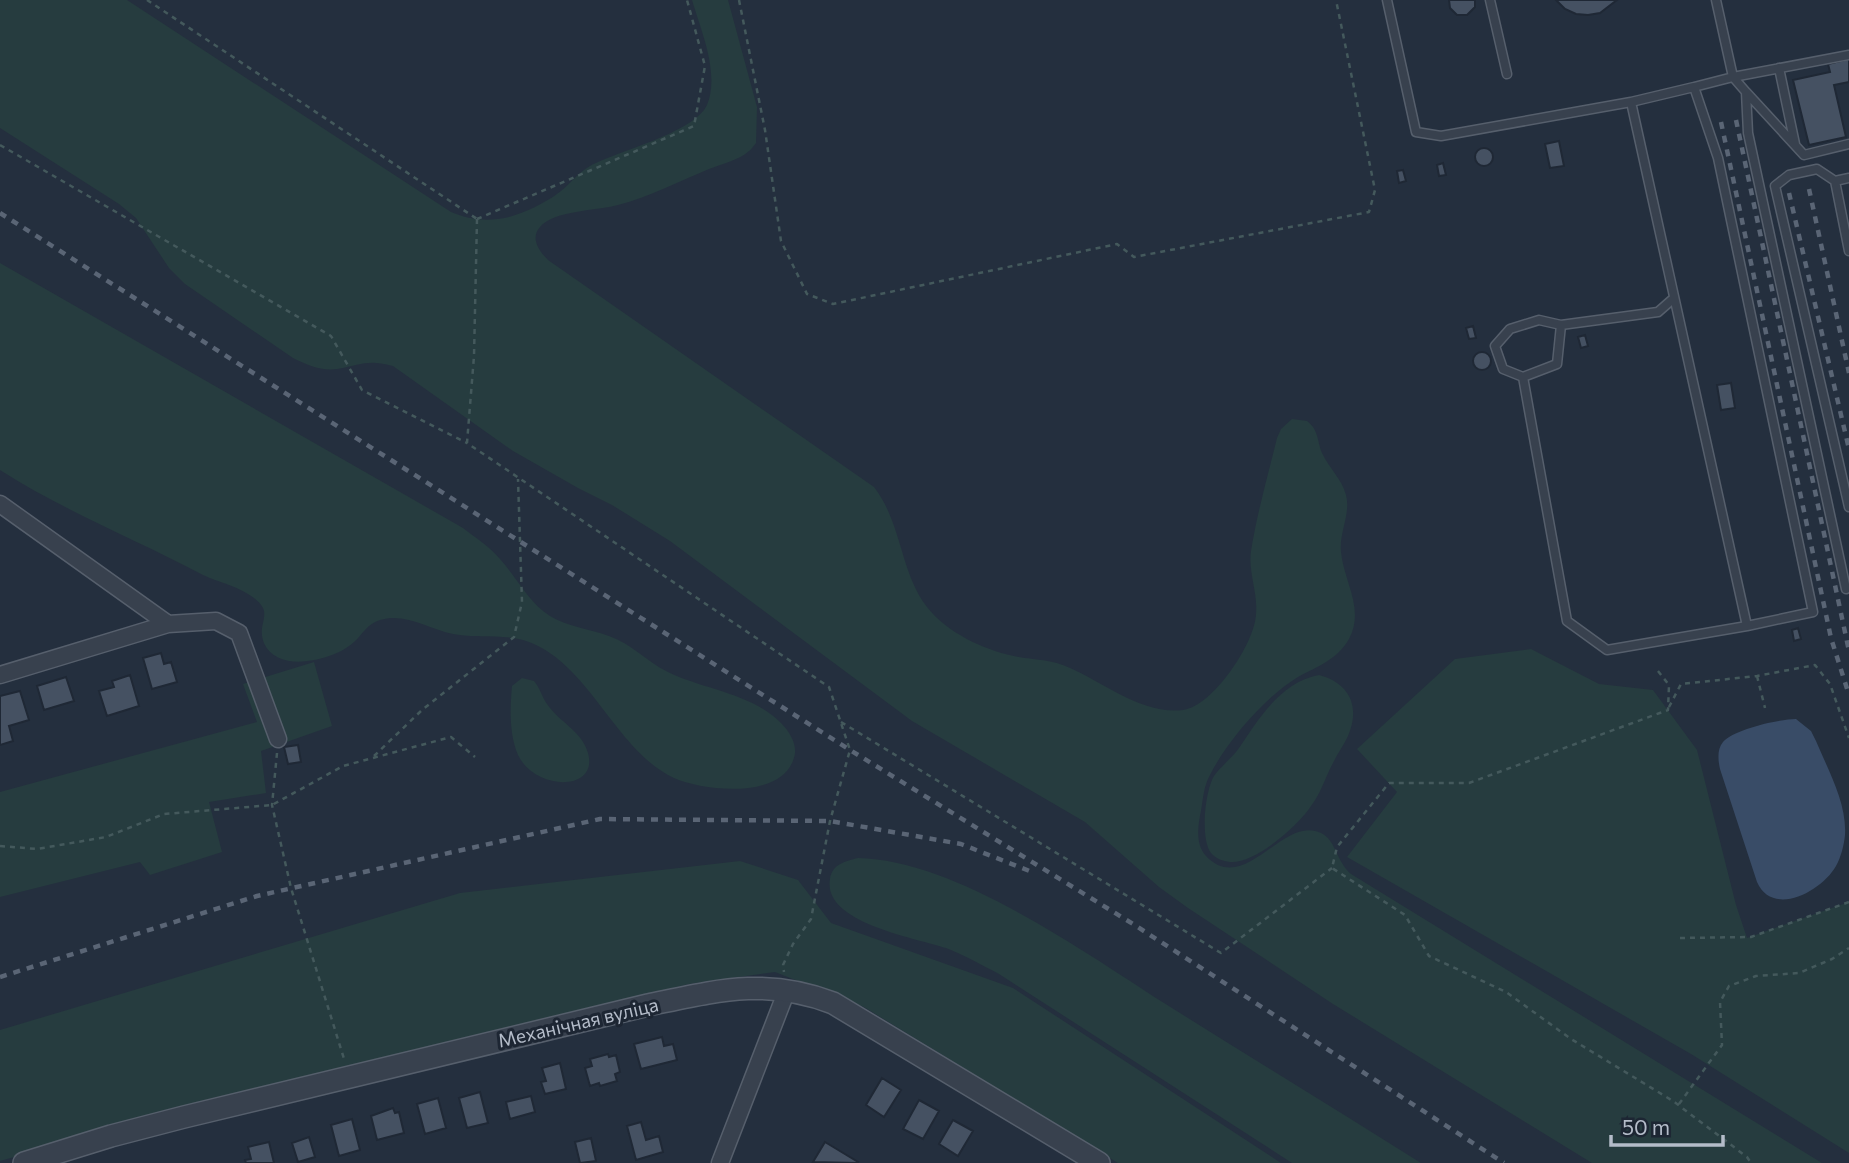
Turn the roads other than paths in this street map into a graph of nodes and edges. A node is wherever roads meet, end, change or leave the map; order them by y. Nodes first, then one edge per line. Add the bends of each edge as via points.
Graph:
1 (1387, 0) edge
2 (1490, 0) edge
3 (1716, 0) edge
4 (1849, 55) edge
5 (1779, 68) junction
6 (1507, 74) dead end
7 (1733, 77) junction
8 (1694, 87) junction
9 (1746, 92) junction
10 (1631, 103) junction
11 (1849, 144) edge
12 (1795, 145) junction
13 (1849, 178) edge
14 (1835, 181) junction
15 (1849, 251) edge
16 (1674, 298) junction
17 (1561, 326) junction
18 (1523, 377) junction
19 (0, 504) edge
20 (1849, 509) edge
21 (1846, 589) dead end
22 (168, 624) junction
23 (1747, 626) junction
24 (0, 675) edge
25 (278, 739) road end
26 (787, 990) junction
27 (24, 1163) edge
28 (720, 1163) edge
29 (1099, 1163) edge

1 - 10 lane via 1416,132 1441,136
2 - 6 lane
3 - 7 lane
4 - 5 lane
5 - 7 lane
5 - 12 lane
7 - 8 lane
7 - 9 lane
8 - 10 lane
8 - 23 lane via 1718,158 1813,612
9 - 12 lane
9 - 21 lane via 1748,133
10 - 16 lane
11 - 12 lane via 1804,155
13 - 14 lane
14 - 15 lane
14 - 20 lane via 1817,169 1789,175 1775,186
16 - 17 lane via 1658,312
16 - 23 lane
17 - 18 lane via 1557,364
17 - 18 lane via 1539,320 1510,329 1496,346 1503,369
18 - 23 lane via 1567,621 1606,650
19 - 22 street
22 - 24 street
22 - 25 street via 216,621 239,632
26 - 27 street, Механічная вуліца via 722,989 111,1136
26 - 28 street
26 - 29 street, Механічная вуліца via 809,994 854,1015

